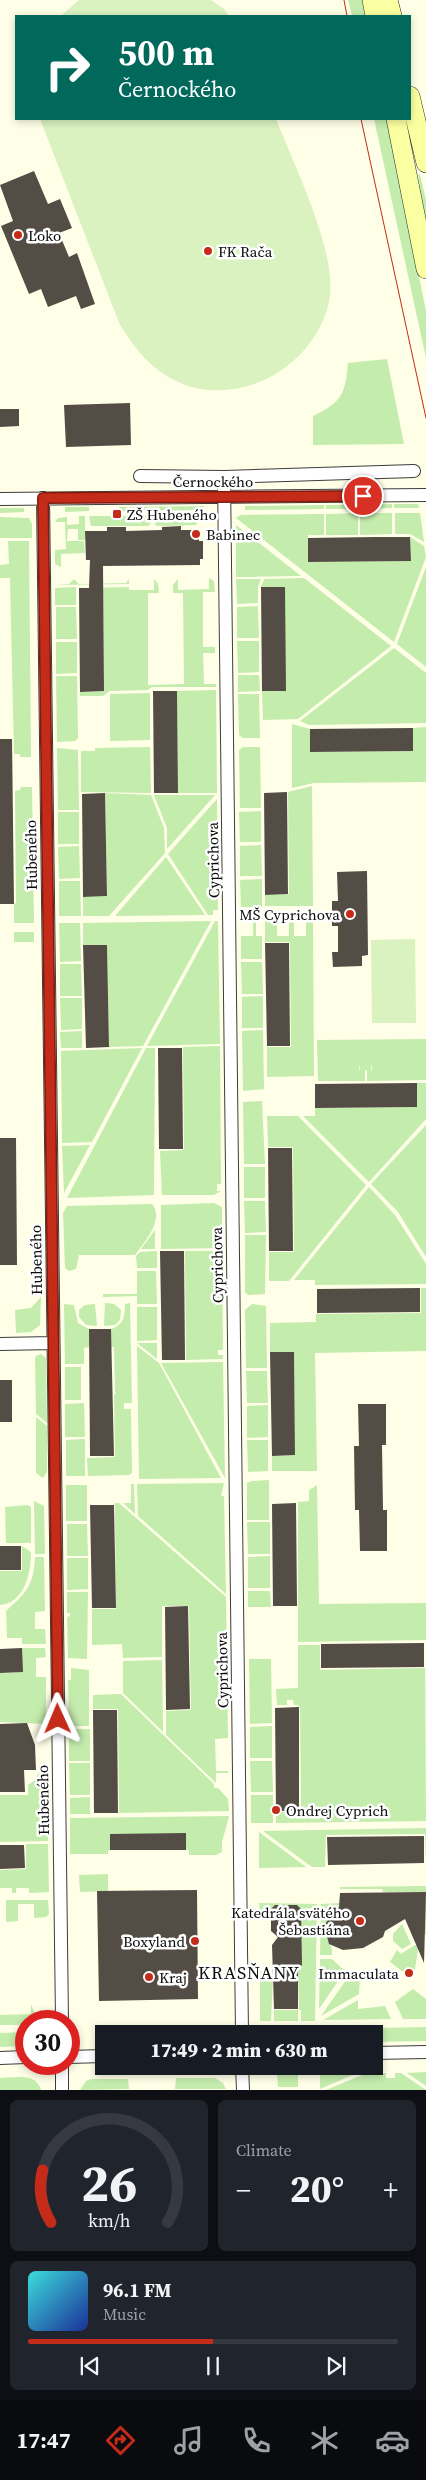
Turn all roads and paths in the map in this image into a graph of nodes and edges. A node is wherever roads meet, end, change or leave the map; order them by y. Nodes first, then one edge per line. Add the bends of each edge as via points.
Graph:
1 (372, 0) edge
2 (388, 0) edge
3 (376, 15) edge
4 (392, 15) edge
5 (411, 100) edge
6 (396, 120) edge
7 (426, 164) edge
8 (426, 268) edge
9 (414, 471) dead end
10 (140, 476) dead end
11 (224, 477) junction
12 (426, 495) edge
13 (224, 497) junction
14 (43, 498) junction
15 (0, 499) edge
16 (53, 1343) junction
17 (0, 1344) edge
18 (62, 2010) edge
19 (242, 2025) edge
20 (426, 2052) edge
21 (383, 2053) edge
22 (95, 2056) edge
23 (15, 2057) edge
24 (80, 2057) edge
25 (0, 2058) edge
26 (62, 2075) edge
27 (242, 2075) edge
28 (62, 2090) edge
29 (242, 2090) edge

1 - 3 main road
2 - 4 main road
5 - 7 main road
6 - 8 main road
9 - 11 street
10 - 11 street
11 - 13 street, Cyprichova
12 - 13 street, Černockého
13 - 14 street, Černockého
13 - 19 street, Cyprichova
14 - 15 street, Černockého
14 - 16 street, Hubeného
16 - 17 street
16 - 18 street, Hubeného
20 - 21 street
22 - 24 street
23 - 25 street
26 - 28 street
27 - 29 street

